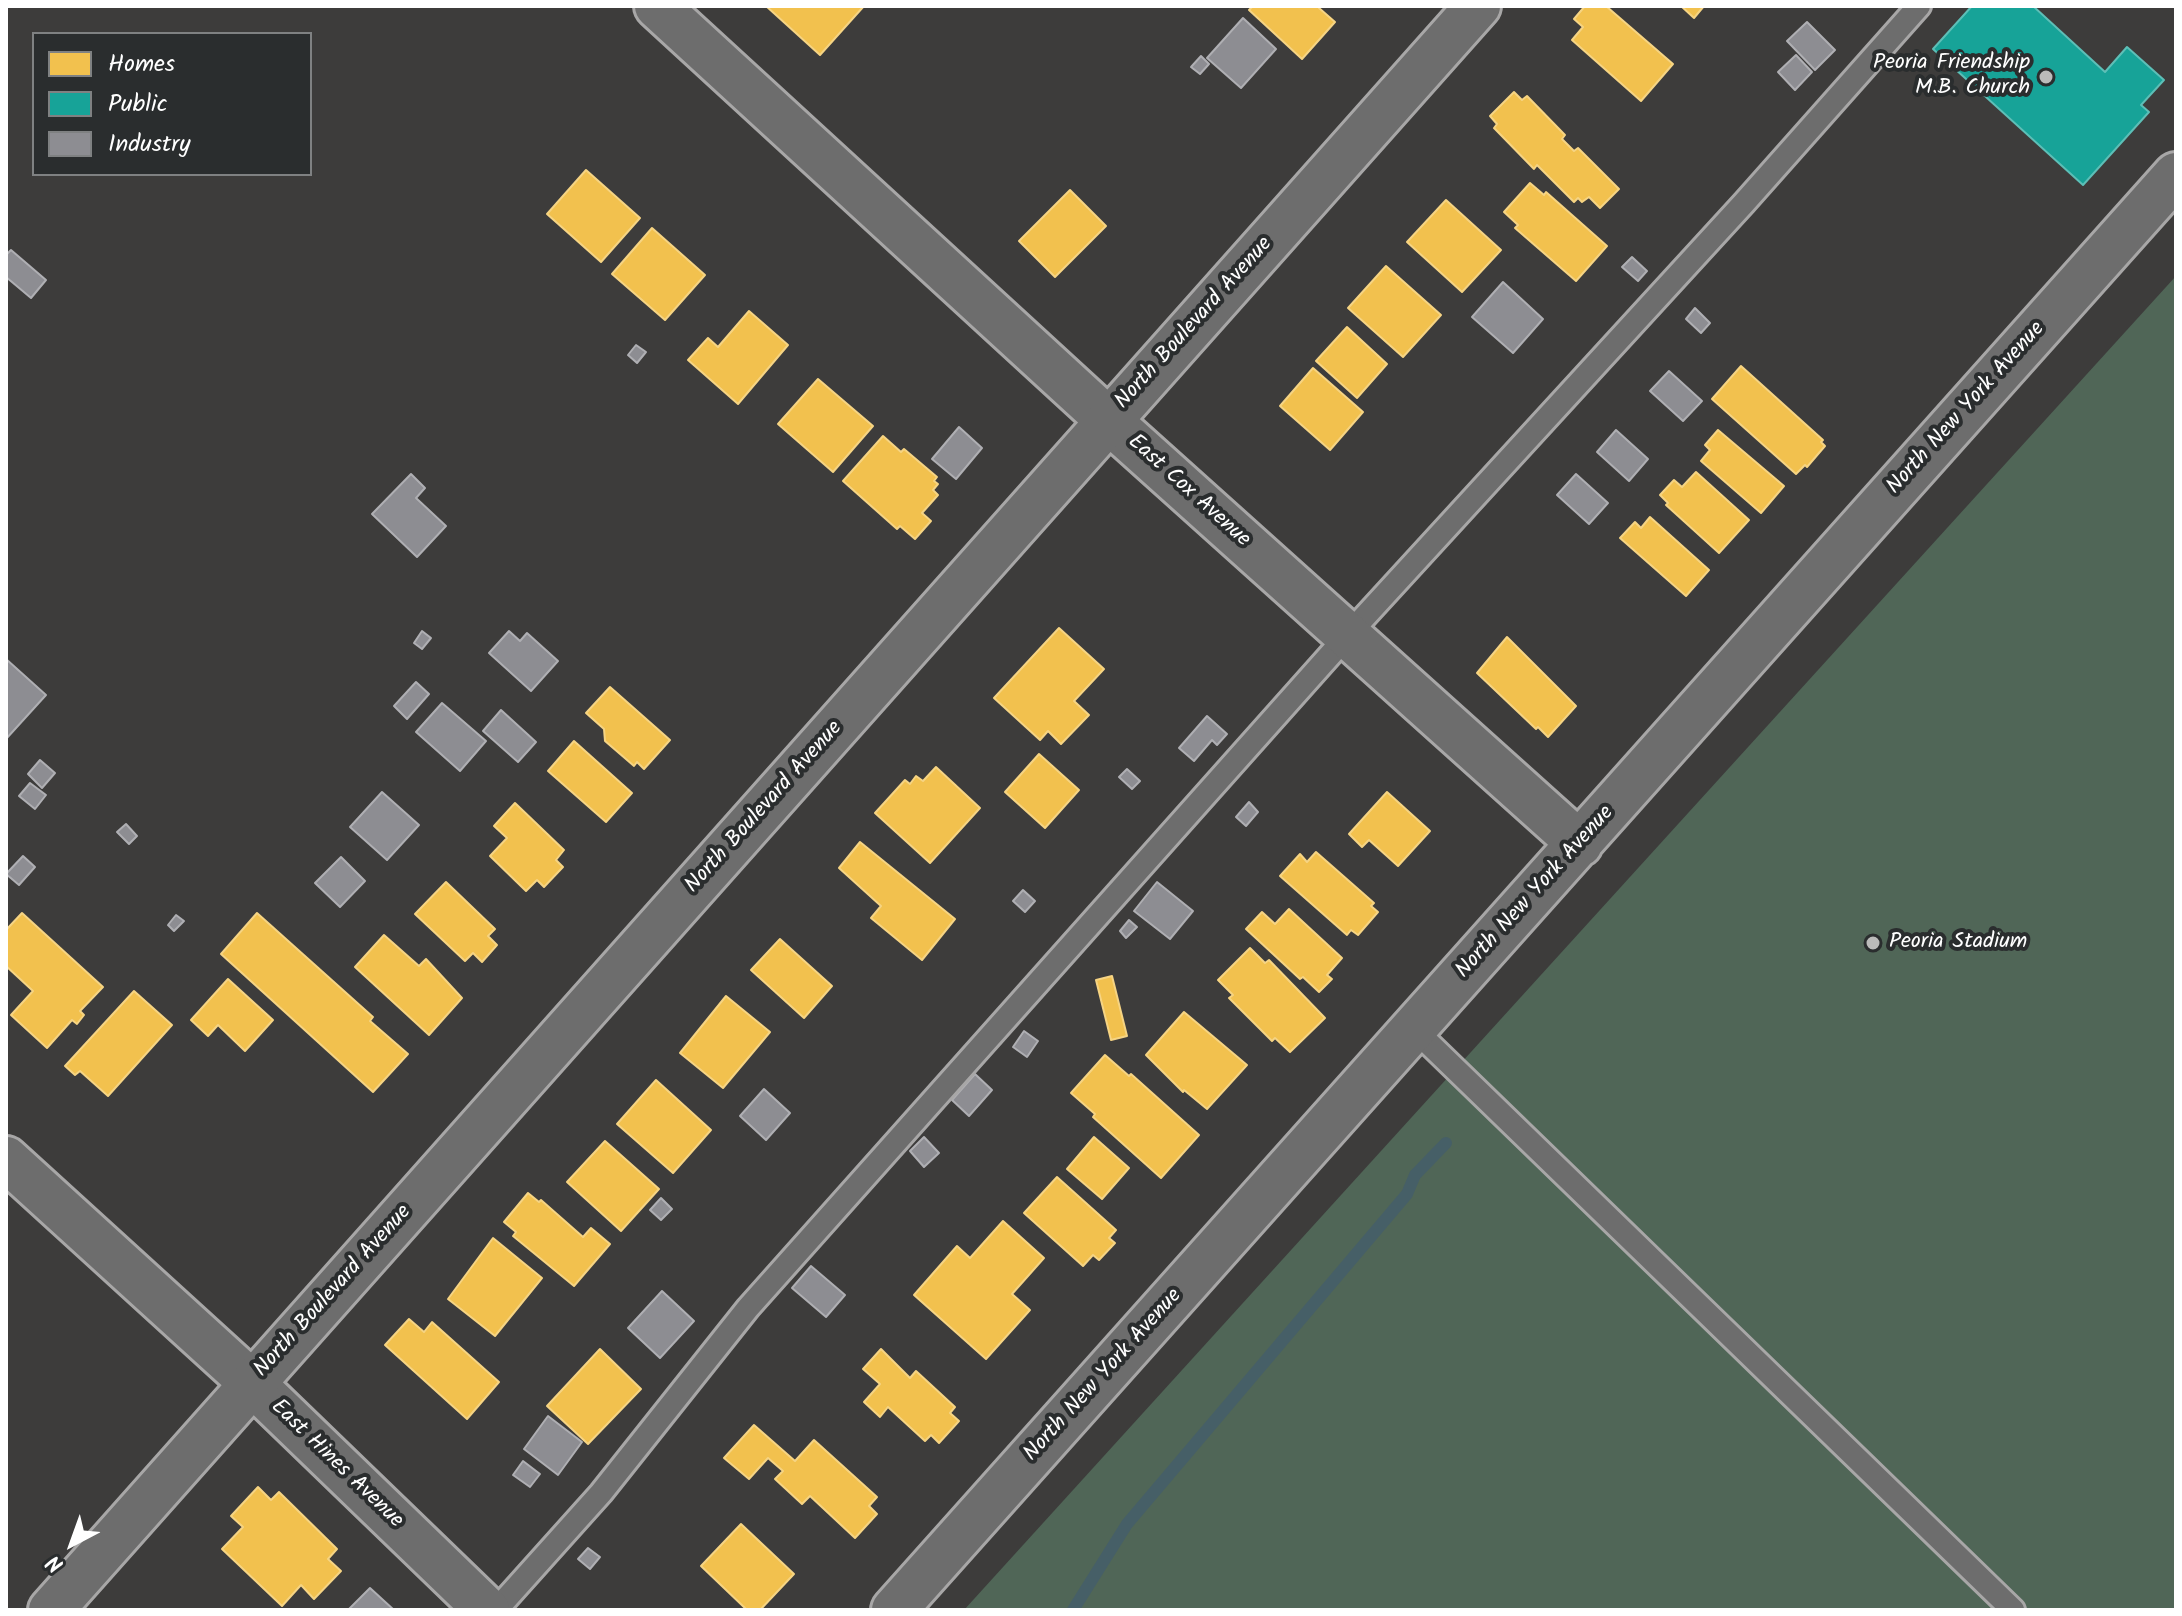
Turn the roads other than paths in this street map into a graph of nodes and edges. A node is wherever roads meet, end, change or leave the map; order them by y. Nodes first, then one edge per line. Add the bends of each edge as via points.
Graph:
1 (657, 6) edge
2 (1919, 6) edge
3 (1465, 11) edge
4 (2176, 175) edge
5 (1109, 421) junction
6 (1347, 636) junction
7 (1580, 844) junction
8 (1414, 1029) junction
9 (6, 1159) edge
10 (253, 1384) junction
11 (51, 1610) edge
12 (487, 1610) edge
13 (496, 1610) edge
14 (894, 1610) edge
15 (2013, 1610) edge

1 - 5 street, East Cox Avenue
2 - 6 lane
3 - 5 street, North Boulevard Avenue
4 - 7 street, North New York Avenue
5 - 6 street, East Cox Avenue
5 - 10 street, North Boulevard Avenue
6 - 7 street, East Cox Avenue
6 - 13 lane via 748,1308 601,1493
7 - 8 street, North New York Avenue
8 - 14 street, North New York Avenue
8 - 15 lane
9 - 10 street, East Hines Avenue
10 - 11 street, North Boulevard Avenue
10 - 12 street, East Hines Avenue

